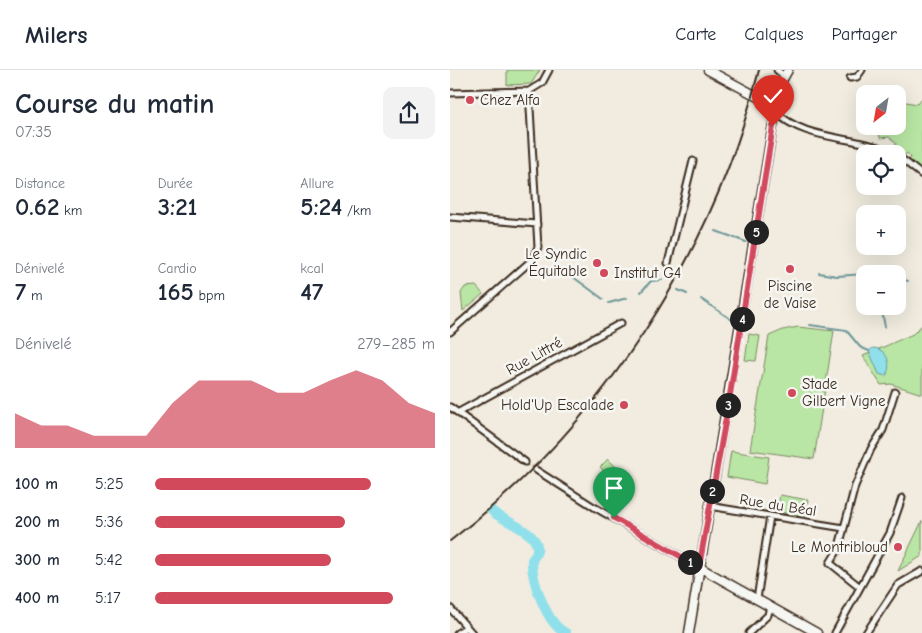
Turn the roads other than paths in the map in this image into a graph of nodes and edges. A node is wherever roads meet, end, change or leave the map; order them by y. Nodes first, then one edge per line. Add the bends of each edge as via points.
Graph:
1 (549, 70) edge
2 (708, 70) edge
3 (777, 70) edge
4 (862, 70) edge
5 (786, 73) edge
6 (850, 78) dead end
7 (529, 92) junction
8 (450, 93) edge
9 (775, 111) junction
10 (866, 145) edge
11 (693, 161) dead end
12 (906, 162) edge
13 (922, 175) edge
14 (450, 217) edge
15 (536, 224) junction
16 (668, 263) dead end
17 (621, 323) dead end
18 (450, 332) edge
19 (895, 392) dead end
20 (450, 407) edge
21 (459, 412) junction
22 (525, 462) tunnel mouth
23 (536, 470) tunnel mouth
24 (902, 498) dead end
25 (709, 506) junction
26 (770, 516) junction
27 (844, 528) junction
28 (699, 567) junction
29 (922, 571) edge
30 (860, 587) junction
31 (757, 599) junction
32 (770, 605) junction
33 (450, 608) edge
34 (466, 627) junction
35 (458, 633) edge
36 (472, 633) edge
37 (689, 633) edge
38 (749, 633) edge
39 (817, 633) edge
40 (835, 633) edge
41 (866, 633) edge

1 - 7 street via 542,83
2 - 9 main road via 764,100
3 - 5 street
4 - 6 street
5 - 9 main road
7 - 8 street
7 - 15 street
9 - 10 street via 800,129
9 - 25 main road
11 - 16 street
12 - 13 street
14 - 15 street
15 - 18 street via 538,247 532,260
17 - 21 street, Rue Littré
19 - 27 street via 883,430 855,486
20 - 21 street
21 - 22 street
23 - 28 street
24 - 30 street via 890,533
25 - 26 street, Rue du Béal
25 - 28 main road
26 - 27 street, Rue du Béal
26 - 31 street
27 - 30 street via 838,550 830,563
28 - 31 main road
28 - 37 main road
29 - 41 street via 898,584
30 - 40 street
31 - 32 main road
32 - 38 street via 768,615
32 - 39 main road
33 - 34 street
34 - 35 street
34 - 36 street

